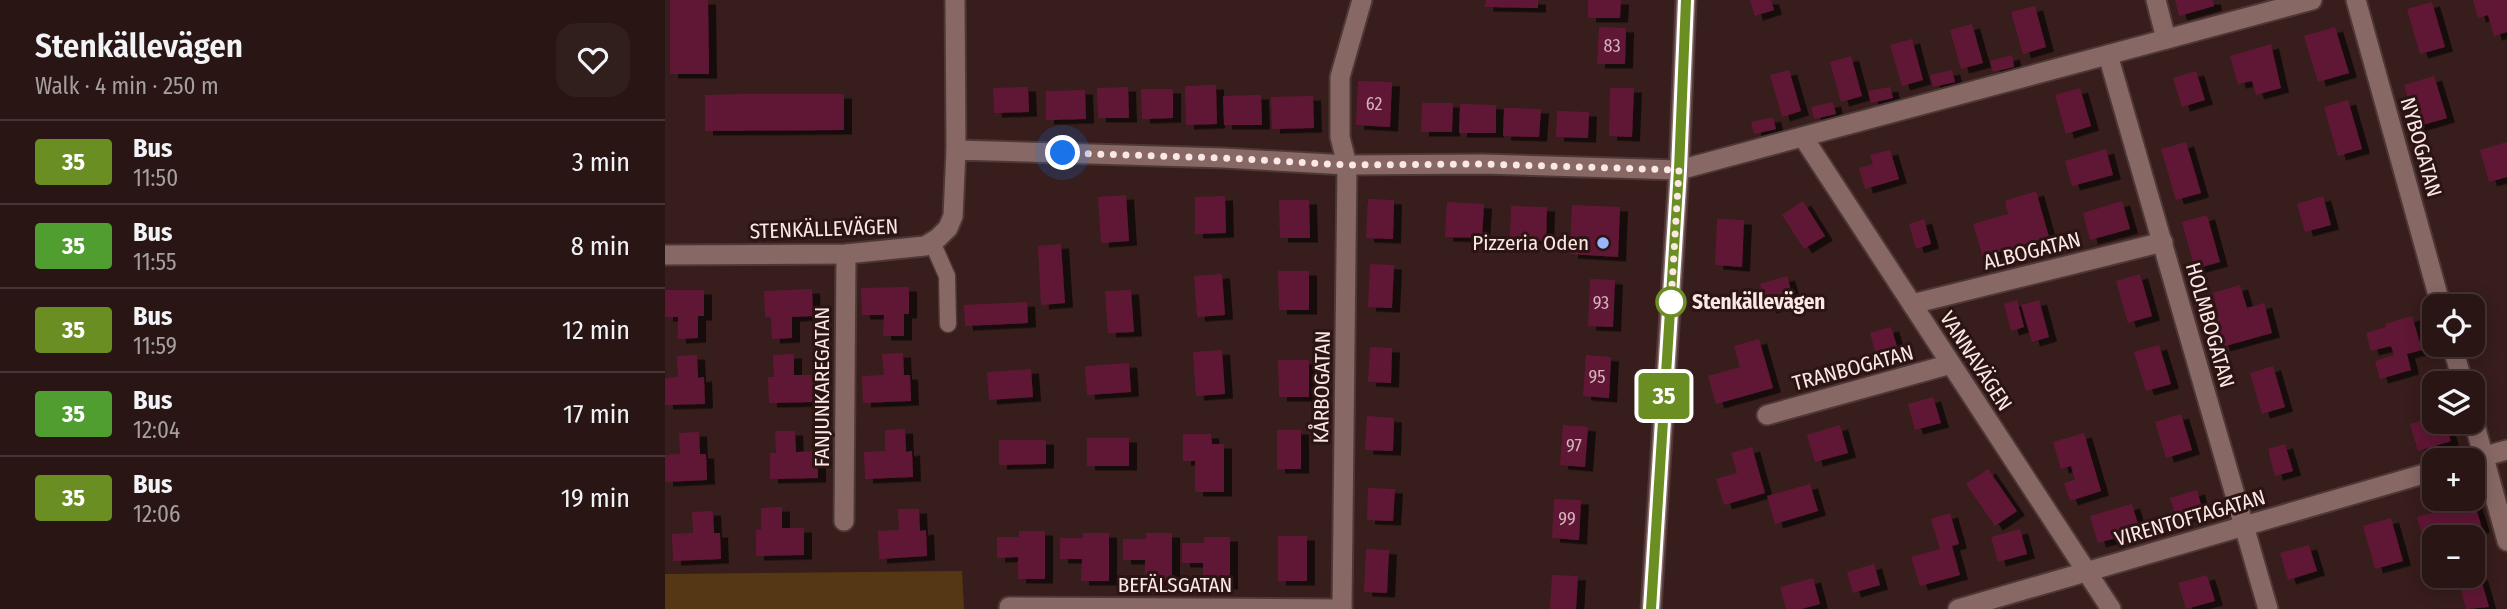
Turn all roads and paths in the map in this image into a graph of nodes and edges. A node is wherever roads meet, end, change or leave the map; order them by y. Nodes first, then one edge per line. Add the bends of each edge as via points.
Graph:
1 (955, 0) edge
2 (1361, 0) edge
3 (1686, 0) edge
4 (2156, 0) edge
5 (2308, 0) edge
6 (2356, 0) edge
7 (2166, 39) junction
8 (2108, 55) junction
9 (1803, 137) junction
10 (956, 150) junction
11 (1347, 165) junction
12 (1679, 170) junction
13 (932, 242) junction
14 (2163, 242) junction
15 (846, 254) junction
16 (665, 255) edge
17 (2438, 294) edge
18 (1912, 304) junction
19 (948, 324) dead end
20 (1951, 364) junction
21 (1767, 415) dead end
22 (2507, 450) edge
23 (2485, 456) edge
24 (2422, 474) edge
25 (2485, 480) edge
26 (844, 521) dead end
27 (2244, 526) junction
28 (2507, 541) edge
29 (2086, 572) junction
30 (1009, 607) dead end
31 (1342, 609) edge
32 (1651, 609) edge
33 (1958, 609) edge
34 (2111, 609) edge
35 (2267, 609) edge

1 - 10 street
2 - 11 street, KÅRBOGATAN via 1340,77 1340,137
3 - 12 street
4 - 7 street
5 - 7 street
6 - 17 street, NYBOGATAN
7 - 8 street
8 - 9 street
8 - 14 street, HOLMBOGATAN
9 - 12 street
9 - 18 street, VANNAVÄGEN
10 - 11 street
10 - 13 street via 953,216 948,228
11 - 12 street
11 - 31 street, KÅRBOGATAN
12 - 32 street
13 - 15 street, STENKÄLLEVÄGEN via 915,248
13 - 19 street via 947,276
14 - 18 street, ALBOGATAN
14 - 27 street, HOLMBOGATAN
15 - 16 street, STENKÄLLEVÄGEN
15 - 26 street, FANJUNKAREGATAN
18 - 20 street, VANNAVÄGEN
20 - 21 street, TRANBOGATAN
20 - 29 street, VANNAVÄGEN
22 - 23 street
24 - 27 street, VIRENTOFTAGATAN
25 - 28 street
27 - 29 street, VIRENTOFTAGATAN
27 - 35 street, HOLMBOGATAN
29 - 33 street, VIRENTOFTAGATAN
29 - 34 street, VANNAVÄGEN
30 - 31 street, BEFÄLSGATAN

